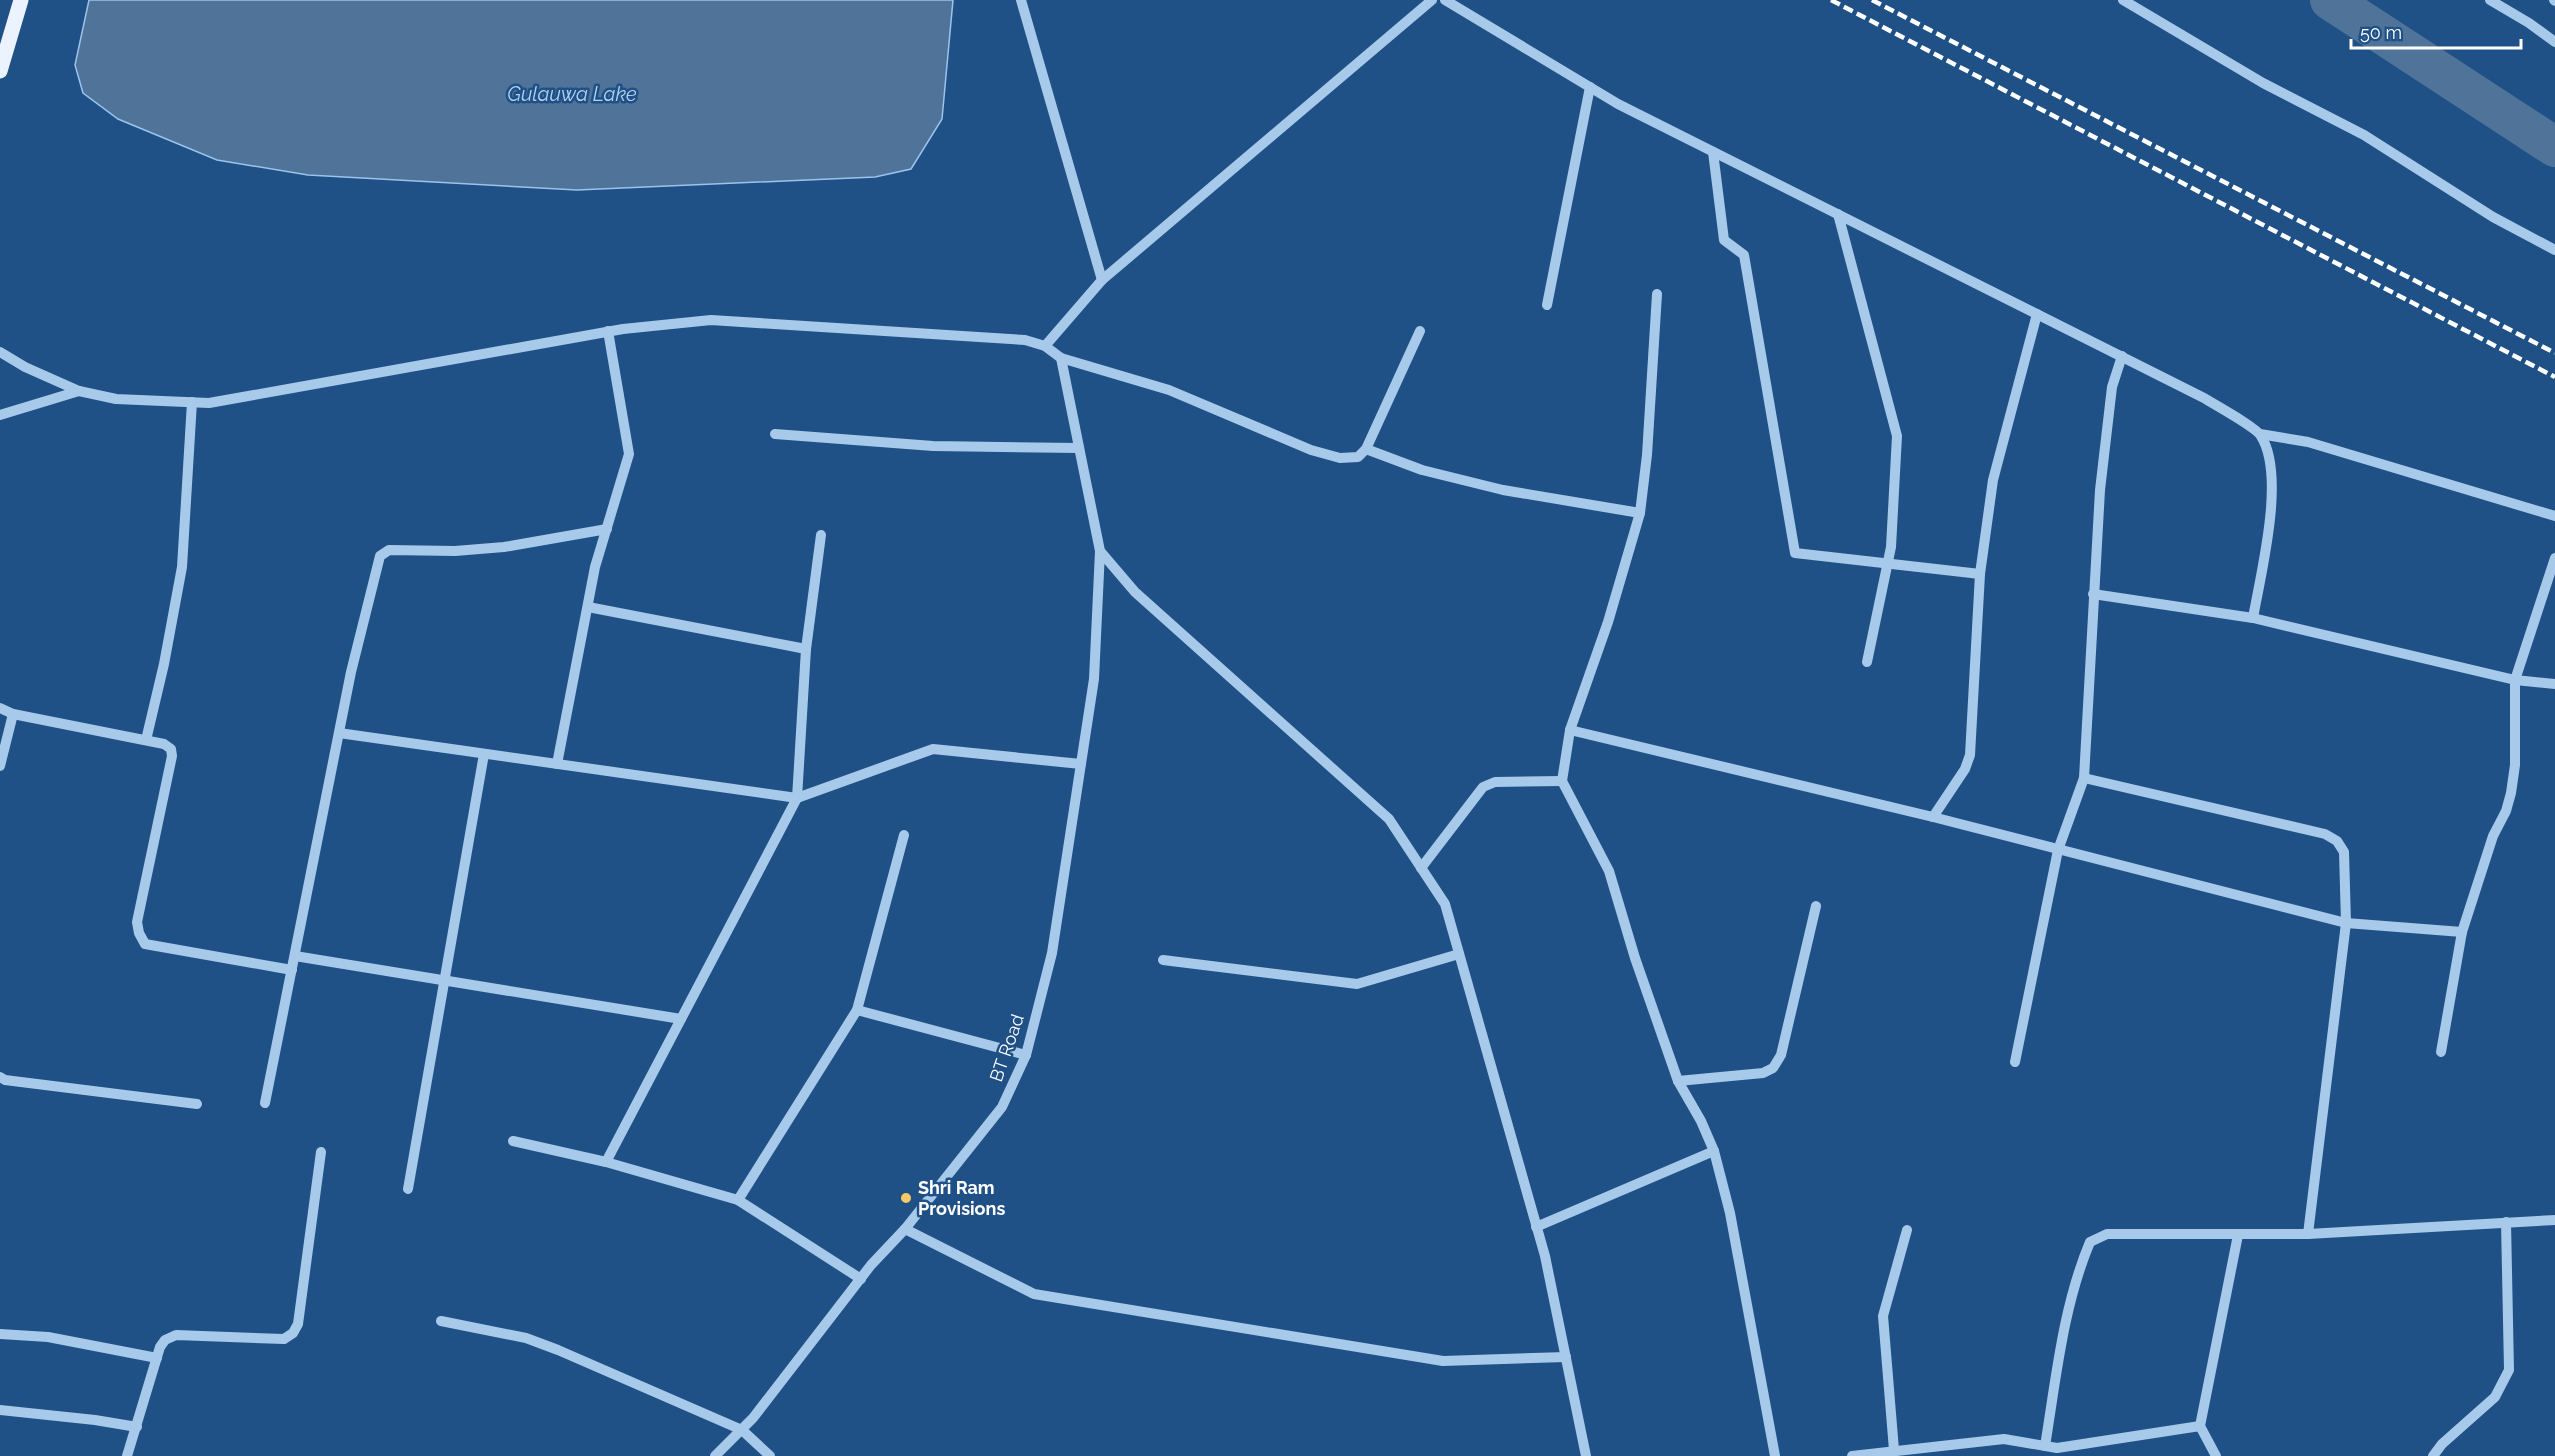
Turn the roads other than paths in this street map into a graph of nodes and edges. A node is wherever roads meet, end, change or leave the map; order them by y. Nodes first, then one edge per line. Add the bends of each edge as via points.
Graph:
1 (21, 0) edge
2 (1021, 0) edge
3 (1432, 0) edge
4 (1445, 0) edge
5 (2123, 0) edge
6 (2490, 0) edge
7 (2555, 42) edge
8 (0, 71) edge
9 (1590, 87) junction
10 (1713, 152) junction
11 (1838, 214) junction
12 (2555, 250) edge
13 (1102, 280) junction
14 (1657, 294) dead end
15 (1547, 305) dead end
16 (2037, 314) junction
17 (608, 331) junction
18 (1420, 331) dead end
19 (1045, 346) junction
20 (0, 352) edge
21 (2122, 356) junction
22 (1061, 358) junction
23 (79, 391) junction
24 (192, 402) junction
25 (0, 415) edge
26 (775, 434) dead end
27 (2260, 434) junction
28 (1079, 448) junction
29 (1366, 450) junction
30 (1640, 513) junction
31 (2555, 516) edge
32 (607, 529) junction
33 (821, 535) dead end
34 (1100, 551) junction
35 (2555, 558) edge
36 (1888, 562) junction
37 (1980, 574) junction
38 (2094, 594) junction
39 (588, 608) junction
40 (2253, 618) junction
41 (806, 649) junction
42 (1867, 662) dead end
43 (2515, 680) junction
44 (2555, 684) edge
45 (0, 708) edge
46 (13, 714) junction
47 (1570, 730) junction
48 (339, 733) junction
49 (146, 740) junction
50 (483, 754) junction
51 (557, 764) junction
52 (1081, 764) junction
53 (0, 766) edge
54 (2084, 778) junction
55 (1562, 780) junction
56 (797, 798) junction
57 (1933, 817) junction
58 (904, 835) dead end
59 (2058, 850) junction
60 (1421, 868) junction
61 (1816, 906) dead end
62 (2346, 923) junction
63 (2462, 933) junction
64 (1459, 954) junction
65 (295, 956) junction
66 (1163, 960) dead end
67 (292, 970) junction
68 (446, 981) junction
69 (857, 1010) junction
70 (681, 1019) junction
71 (2441, 1052) dead end
72 (1026, 1056) junction
73 (2015, 1062) dead end
74 (0, 1077) edge
75 (1678, 1082) junction
76 (266, 1103) dead end
77 (197, 1104) dead end
78 (513, 1141) dead end
79 (1714, 1151) junction
80 (321, 1152) dead end
81 (606, 1162) junction
82 (408, 1189) dead end
83 (738, 1200) junction
84 (2555, 1220) edge
85 (2506, 1222) junction
86 (1536, 1227) junction
87 (905, 1229) junction
88 (1907, 1230) dead end
89 (2308, 1234) junction
90 (2238, 1235) junction
91 (861, 1279) junction
92 (441, 1321) dead end
93 (0, 1334) edge
94 (1566, 1357) junction
95 (157, 1358) junction
96 (0, 1410) edge
97 (2200, 1426) junction
98 (137, 1427) junction
99 (742, 1430) junction
100 (2045, 1446) junction
101 (1894, 1450) junction
102 (126, 1456) edge
103 (715, 1456) edge
104 (770, 1456) edge
105 (1586, 1456) edge
106 (1774, 1456) edge
107 (1852, 1456) edge
108 (2216, 1456) edge
109 (2433, 1456) edge

1 - 8 main road
2 - 13 street
3 - 13 street
4 - 9 street
5 - 12 street via 2262,83 2364,135 2493,217
6 - 7 street
9 - 10 street
9 - 15 street
10 - 11 street
10 - 36 street via 1725,240 1744,255 1796,553
11 - 16 street
11 - 36 street via 1897,436
13 - 19 street
14 - 30 street
16 - 21 street
16 - 37 street via 1993,480
17 - 19 street via 711,321 1025,340
17 - 24 street via 209,403
17 - 32 street via 629,454
18 - 29 street
19 - 22 street
20 - 23 street
21 - 27 street via 2204,398
21 - 38 street via 2112,387 2100,490
22 - 28 street
22 - 29 street via 1169,390 1311,450 1340,458 1358,457
23 - 24 street via 116,399
23 - 25 street
24 - 49 street via 182,567
26 - 28 street via 933,446
27 - 31 street via 2308,442
27 - 40 street via 2271,459 2271,517
28 - 34 street
29 - 30 street via 1422,470 1503,490
30 - 47 street via 1608,622
32 - 39 street
32 - 48 street via 504,547 384,551 378,562
33 - 41 street
34 - 52 street, BT Road via 1094,679
34 - 60 street via 1135,592 1389,819
35 - 43 street
36 - 37 street
36 - 42 street
37 - 57 street via 1970,754 1965,769
38 - 40 street
38 - 54 street
39 - 41 street
39 - 51 street
40 - 43 street
41 - 56 street
43 - 44 street
43 - 63 street via 2515,765 2511,793
45 - 46 street
46 - 49 street
46 - 53 street
47 - 55 street
47 - 57 street
48 - 50 street
48 - 65 street
49 - 67 street via 171,748 172,756 137,922 139,933 146,944
50 - 51 street
50 - 68 street
51 - 56 street
52 - 56 street via 933,749
52 - 72 street, BT Road via 1052,953
54 - 59 street
54 - 62 street via 2325,834 2344,852
55 - 60 street via 1495,782 1483,787
55 - 75 street via 1609,871
56 - 70 street
57 - 59 street
58 - 69 street
59 - 62 street
59 - 73 street
60 - 64 street via 1445,904
61 - 75 street via 1781,1056 1773,1068 1763,1073
62 - 63 street
62 - 89 street
63 - 71 street
64 - 66 street via 1357,984
64 - 86 street
65 - 67 street
65 - 68 street
67 - 76 street
68 - 70 street
68 - 82 street
69 - 72 street
69 - 83 street
70 - 81 street
72 - 87 street, BT Road via 1002,1107
74 - 77 street
75 - 79 street
78 - 81 street
79 - 86 street
79 - 106 street via 1730,1213
80 - 95 street via 298,1324 293,1334 284,1340 176,1335 165,1340
81 - 83 street
83 - 91 street
84 - 85 street
85 - 89 street
85 - 109 street via 2510,1370 2495,1397
86 - 94 street
87 - 91 street, BT Road
87 - 94 street via 1034,1294 1443,1361
88 - 101 street via 1883,1316
89 - 90 street
90 - 97 street
90 - 100 street via 2107,1234 2090,1242 2064,1332
91 - 99 street, BT Road
92 - 99 street via 526,1338
93 - 95 street via 48,1337
94 - 105 street
95 - 98 street
96 - 98 street
97 - 100 street via 2057,1448
97 - 108 street
98 - 102 street
99 - 103 street, BT Road
99 - 104 street
100 - 101 street via 2004,1439
101 - 107 street

